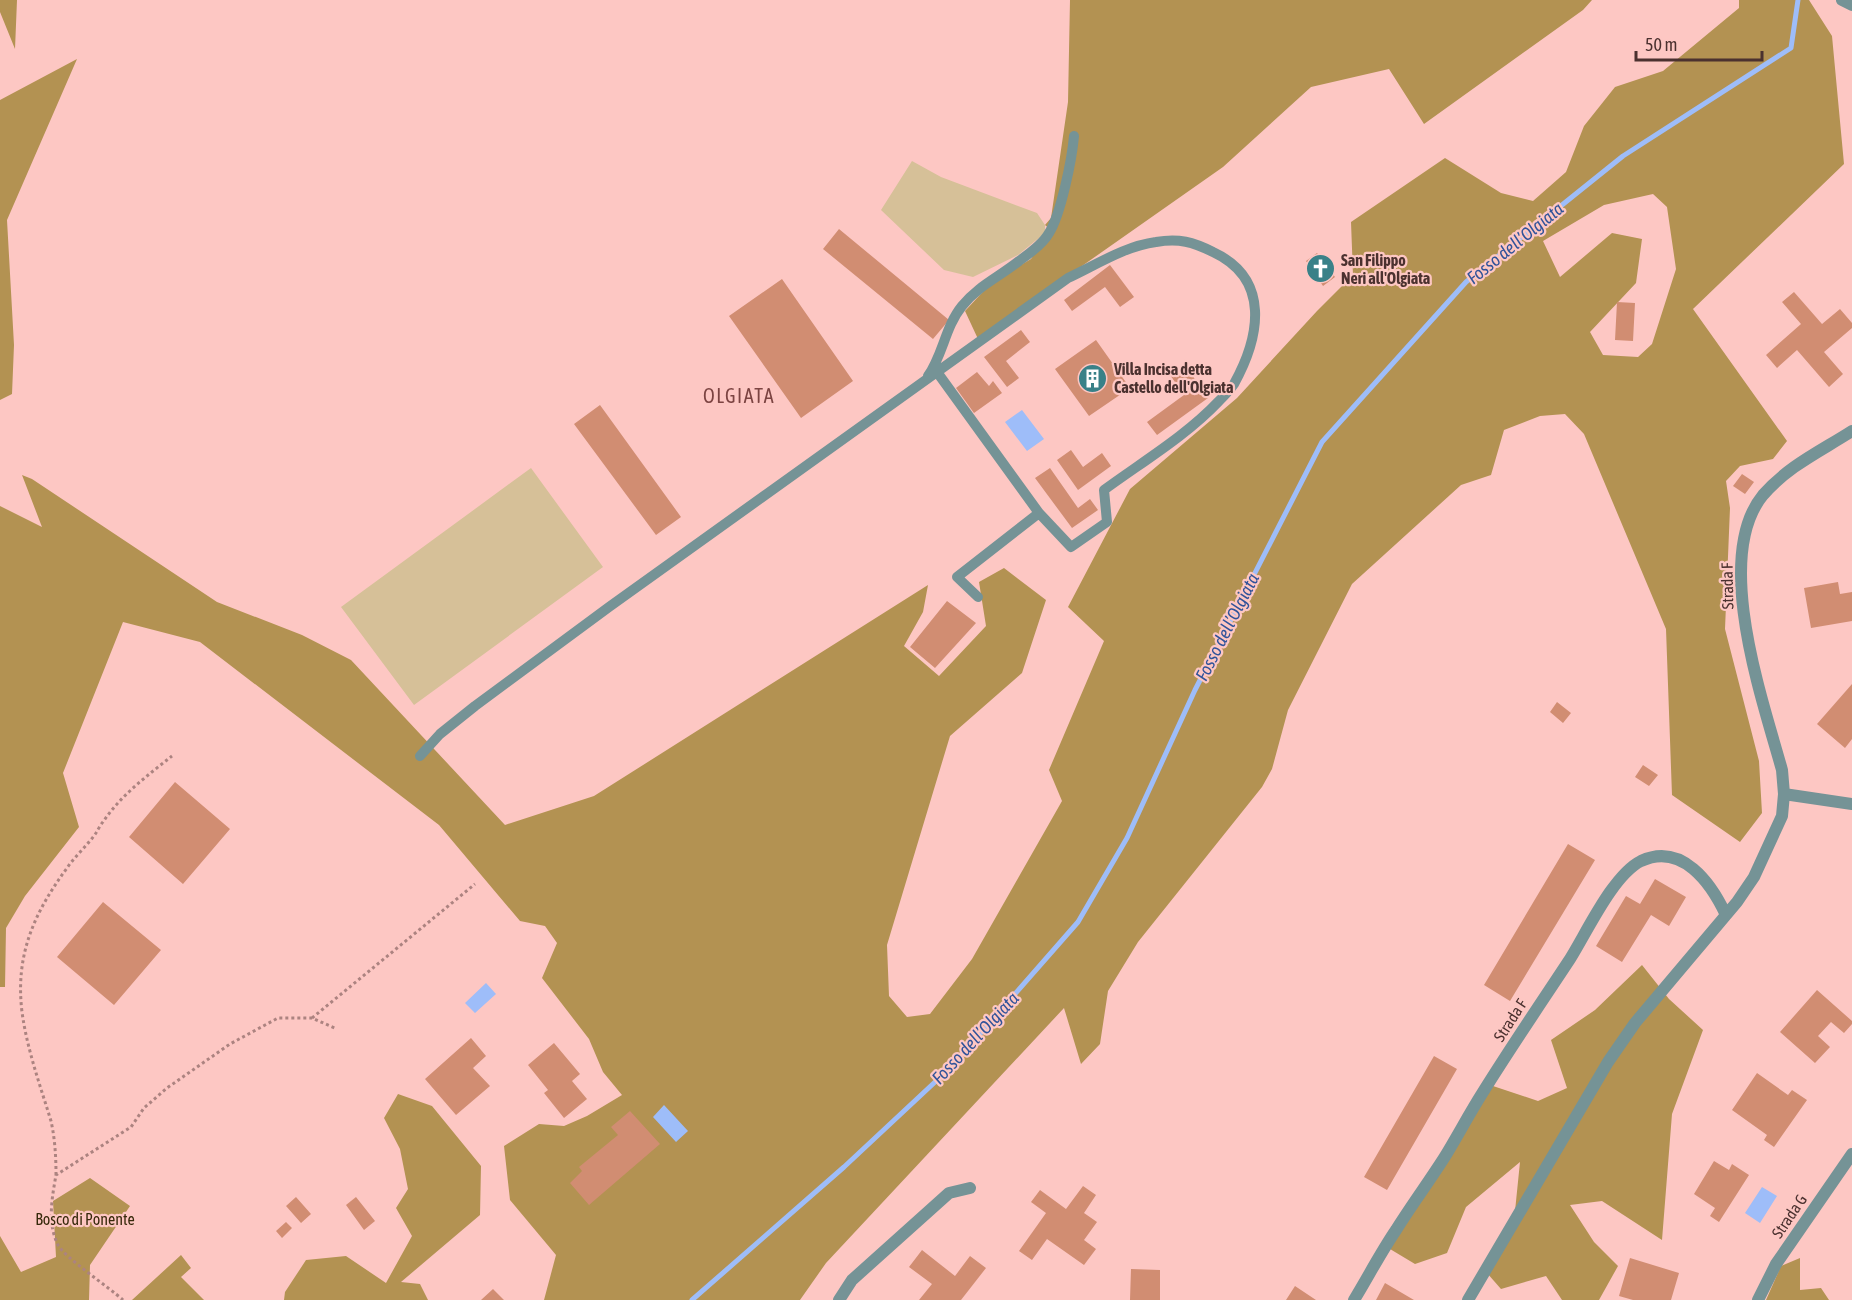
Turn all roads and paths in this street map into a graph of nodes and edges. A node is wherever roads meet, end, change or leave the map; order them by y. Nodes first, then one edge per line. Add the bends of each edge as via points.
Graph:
1 (1842, 0) edge
2 (1852, 5) edge
3 (1074, 136) dead end
4 (937, 372) junction
5 (924, 381) junction
6 (1852, 431) edge
7 (1039, 513) junction
8 (978, 597) dead end
9 (172, 756) dead end
10 (420, 756) dead end
11 (1784, 794) junction
12 (1852, 804) edge
13 (475, 884) dead end
14 (1726, 915) junction
15 (312, 1018) junction
16 (337, 1029) dead end
17 (1852, 1154) edge
18 (56, 1175) junction
19 (970, 1188) dead end
20 (123, 1300) edge
21 (839, 1300) edge
22 (1354, 1300) edge
23 (1468, 1300) edge
24 (1758, 1300) edge

1 - 2 street
3 - 5 lane via 1049,235 1018,262 974,291 960,309 935,366
4 - 5 lane
4 - 7 lane
4 - 7 lane via 1068,278 1124,251 1156,242 1191,241 1228,259 1247,278 1256,302 1252,342 1233,386 1208,412 1104,490 1107,522 1071,547
5 - 10 lane via 475,706
6 - 11 street, Strada F via 1797,464 1769,489 1757,504 1744,544 1744,619 1782,770
7 - 8 lane via 957,577
9 - 18 path via 103,821 35,919 24,949 22,1011 39,1090 51,1123
11 - 12 street
11 - 14 street, Strada F via 1780,822 1754,877
13 - 15 path
14 - 22 street, Strada F via 1709,885 1680,860 1644,860 1620,878
14 - 23 street, Strada F via 1641,1014 1608,1062
15 - 16 path
15 - 18 path via 278,1018 230,1044 167,1088 144,1108 131,1127
17 - 24 street, Strada G via 1776,1264
18 - 20 path via 50,1203 58,1247
19 - 21 street via 950,1193 852,1280

